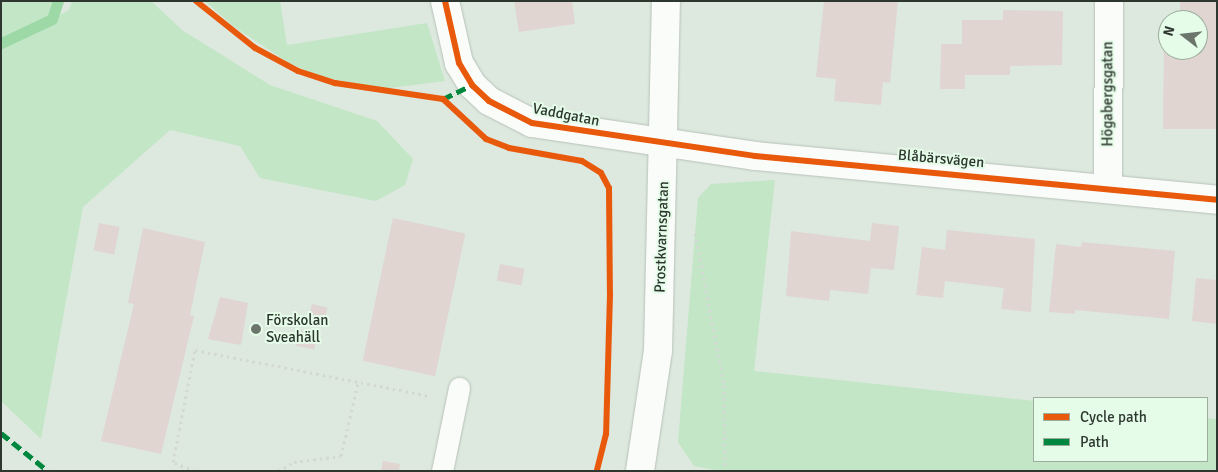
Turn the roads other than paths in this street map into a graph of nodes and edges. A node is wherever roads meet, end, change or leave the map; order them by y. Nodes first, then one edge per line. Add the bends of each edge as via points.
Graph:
1 (445, 1) edge
2 (666, 1) edge
3 (1109, 1) edge
4 (664, 145) junction
5 (1108, 187) junction
6 (1217, 200) edge
7 (458, 395) road end
8 (442, 471) edge
9 (640, 471) edge

1 - 4 street, Vaddgatan via 459,62 489,101 532,123
2 - 4 street, Prostkvarnsgatan
3 - 5 street, Högabergsgatan
4 - 5 street, Blåbärsvägen
4 - 9 street, Prostkvarnsgatan via 658,352
5 - 6 street, Blåbärsvägen
7 - 8 lane

